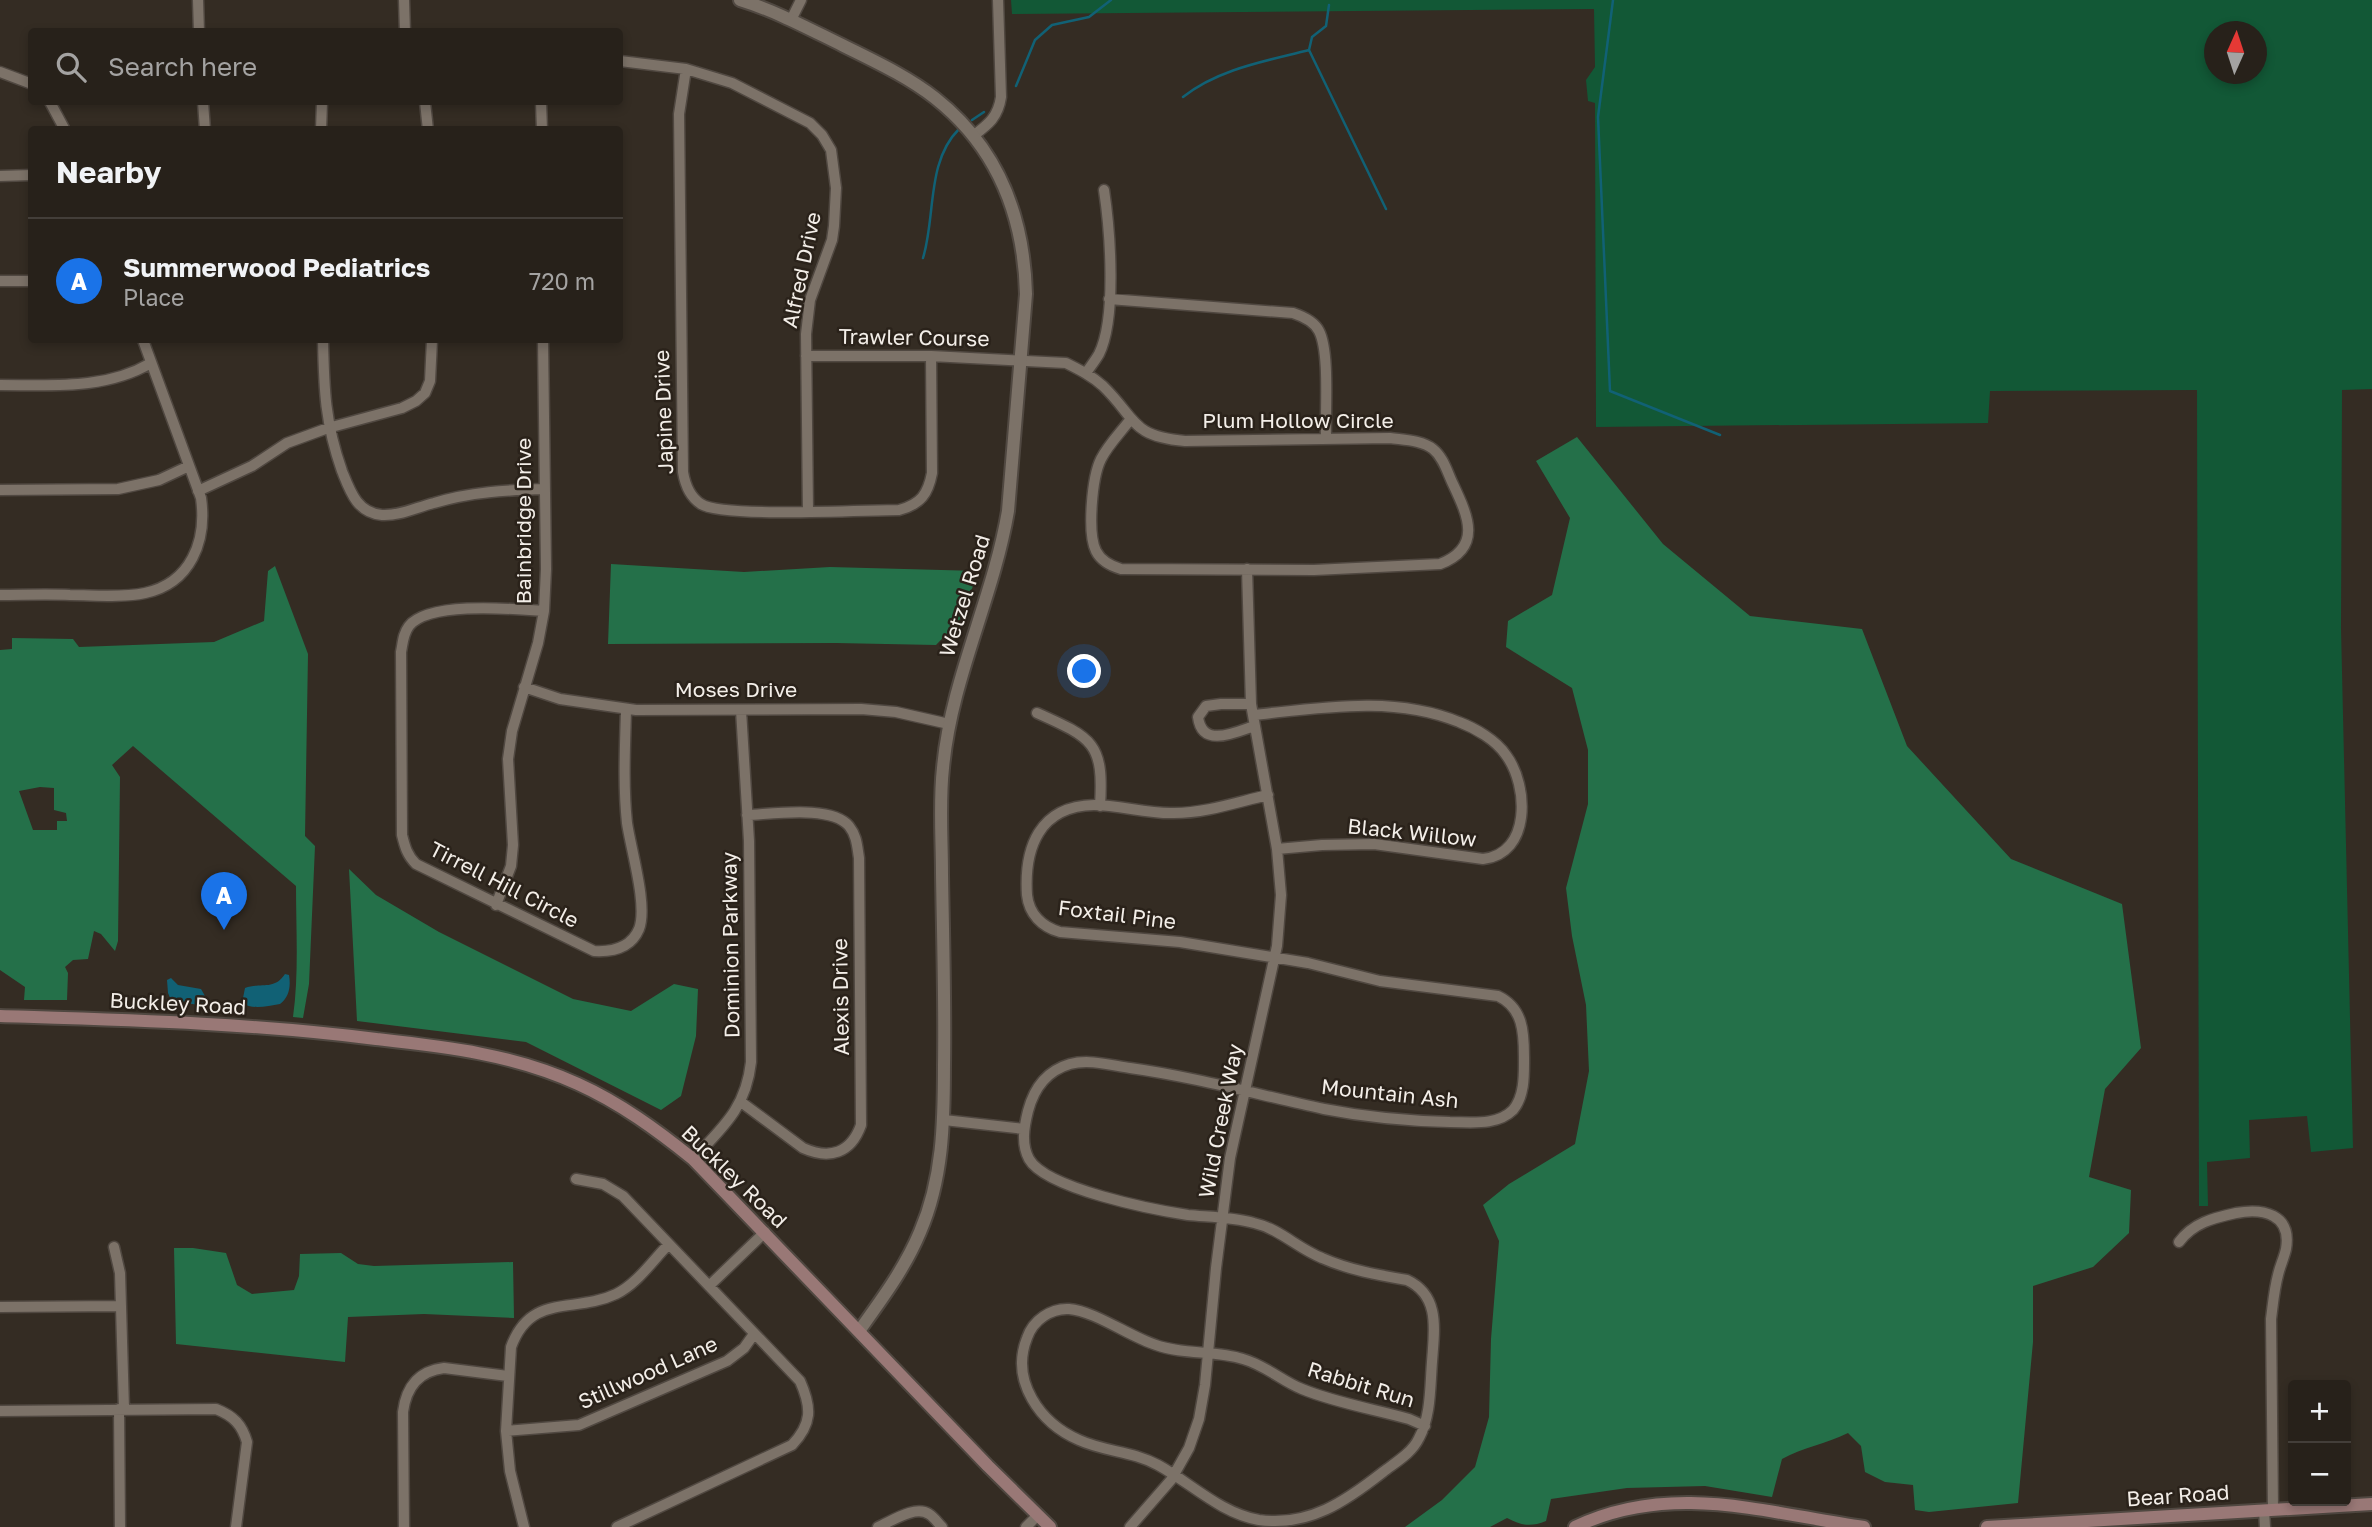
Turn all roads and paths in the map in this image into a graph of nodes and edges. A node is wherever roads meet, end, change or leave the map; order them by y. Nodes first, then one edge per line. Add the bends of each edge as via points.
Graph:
1 (198, 0) edge
2 (404, 0) edge
3 (740, 0) edge
4 (801, 0) edge
5 (998, 0) edge
6 (791, 20) junction
7 (199, 28) edge
8 (405, 28) edge
9 (623, 61) edge
10 (686, 69) junction
11 (0, 72) edge
12 (28, 82) edge
13 (52, 105) edge
14 (203, 105) edge
15 (322, 105) edge
16 (425, 105) edge
17 (541, 105) edge
18 (63, 126) edge
19 (205, 126) edge
20 (321, 126) edge
21 (428, 126) edge
22 (542, 126) edge
23 (973, 136) junction
24 (28, 174) edge
25 (0, 176) edge
26 (1104, 190) dead end
27 (0, 281) edge
28 (28, 281) edge
29 (1109, 299) junction
30 (144, 343) edge
31 (323, 343) edge
32 (432, 343) edge
33 (543, 343) edge
34 (806, 356) junction
35 (931, 356) junction
36 (1021, 359) junction
37 (151, 363) junction
38 (1086, 373) junction
39 (0, 385) edge
40 (1130, 420) junction
41 (328, 428) junction
42 (1326, 439) junction
43 (189, 466) junction
44 (545, 489) junction
45 (0, 490) edge
46 (198, 491) junction
47 (808, 511) junction
48 (1247, 569) junction
49 (0, 595) edge
50 (544, 611) junction
51 (524, 687) junction
52 (625, 710) junction
53 (741, 710) junction
54 (1252, 710) junction
55 (1037, 713) dead end
56 (949, 724) junction
57 (1255, 726) junction
58 (1268, 795) junction
59 (1100, 806) junction
60 (747, 815) junction
61 (1277, 849) junction
62 (496, 905) junction
63 (1276, 957) junction
64 (0, 1016) edge
65 (1245, 1090) junction
66 (741, 1102) junction
67 (944, 1120) junction
68 (1024, 1129) junction
69 (693, 1159) junction
70 (576, 1179) dead end
71 (1221, 1218) junction
72 (765, 1233) junction
73 (2179, 1242) dead end
74 (668, 1245) junction
75 (114, 1247) dead end
76 (709, 1286) junction
77 (121, 1306) junction
78 (0, 1307) edge
79 (859, 1331) junction
80 (754, 1334) junction
81 (1208, 1353) junction
82 (508, 1376) junction
83 (121, 1409) junction
84 (0, 1411) edge
85 (1425, 1426) junction
86 (506, 1431) junction
87 (1174, 1475) junction
88 (2372, 1504) edge
89 (2269, 1510) junction
90 (1038, 1515) junction
91 (2137, 1523) edge
92 (1836, 1525) edge
93 (120, 1527) edge
94 (236, 1527) edge
95 (404, 1527) edge
96 (524, 1527) edge
97 (617, 1527) edge
98 (878, 1527) edge
99 (942, 1527) edge
100 (1026, 1527) edge
101 (1050, 1527) edge
102 (1130, 1527) edge
103 (1576, 1527) edge
104 (1864, 1527) edge
105 (1987, 1527) edge
106 (2265, 1527) edge

1 - 7 street
2 - 8 street
3 - 6 street, Wetzel Road
4 - 6 street
5 - 23 street via 999,112
6 - 23 street, Wetzel Road via 916,84
9 - 10 street, Alfred Drive
10 - 34 street, Alfred Drive via 732,83 803,118 831,150 835,226 810,300
10 - 47 street, Japine Drive via 679,139 685,485 701,505 713,510
11 - 12 street
13 - 18 street
14 - 19 street
15 - 20 street
16 - 21 street
17 - 22 street
23 - 36 street, Wetzel Road via 1011,202 1023,247 1026,294
24 - 25 street
26 - 29 street
27 - 28 street
29 - 38 street via 1105,336
29 - 42 street via 1302,316 1320,332 1324,348
30 - 37 street
31 - 41 street
32 - 41 street via 430,381 416,401
33 - 44 street, Bainbridge Drive
34 - 35 street, Trawler Course
34 - 47 street, Alfred Drive
35 - 36 street, Trawler Course
35 - 47 street, Japine Drive via 932,473 922,499 899,510
36 - 38 street, Plum Hollow Circle via 1066,363
36 - 56 street, Wetzel Road via 1002,546
37 - 39 street via 109,381
37 - 43 street
38 - 40 street, Plum Hollow Circle
40 - 42 street, Plum Hollow Circle via 1150,435 1165,439
40 - 48 street, Plum Hollow Circle via 1099,463 1091,535 1099,556 1121,569
41 - 44 street via 350,491 367,512 391,515 475,494
41 - 46 street via 287,443 252,466
42 - 48 street, Plum Hollow Circle via 1390,438 1434,450 1467,513 1468,538 1462,550 1440,564
43 - 45 street via 159,480 118,489
43 - 46 street
44 - 50 street, Bainbridge Drive
46 - 49 street via 204,518 197,551 175,578 160,588 106,596
48 - 54 street
50 - 51 street, Bainbridge Drive
50 - 62 street, Tirrell Hill Circle via 450,610 426,615 410,625 401,652 405,849 416,864
51 - 52 street, Moses Drive via 560,699
51 - 62 street, Bainbridge Drive via 508,759 511,866
52 - 53 street, Moses Drive
52 - 62 street, Tirrell Hill Circle via 624,780 641,905 638,932 619,949 594,951
53 - 56 street, Moses Drive via 861,709
53 - 60 street, Dominion Parkway
54 - 57 street, Wild Creek Way
54 - 57 street, Black Willow via 1206,706 1198,717 1199,726 1209,735
54 - 61 street, Black Willow via 1366,706 1437,714 1490,739 1505,752 1519,784 1520,828 1508,850 1494,858 1374,844
55 - 59 street via 1083,736 1093,747 1102,774
56 - 67 street, Wetzel Road via 941,808
57 - 58 street, Wild Creek Way
58 - 59 street, Foxtail Pine via 1172,814
58 - 61 street, Wild Creek Way
59 - 63 street, Foxtail Pine via 1066,810 1033,840 1026,878 1028,902 1037,920 1060,932 1180,942
60 - 66 street, Dominion Parkway via 751,1062
60 - 66 street, Alexis Drive via 825,814 840,818 856,838 861,1125 844,1150 814,1153
61 - 63 street, Wild Creek Way via 1281,895
63 - 65 street, Wild Creek Way
63 - 65 street, Mountain Ash via 1380,981 1481,992 1506,1000 1524,1028 1520,1099 1503,1118 1423,1121 1326,1109
64 - 69 main road, Buckley Road via 186,1022 338,1034 494,1055 578,1084 625,1109
65 - 68 street, Mountain Ash via 1167,1073 1075,1063 1046,1076 1031,1100
65 - 71 street, Wild Creek Way
66 - 69 street, Dominion Parkway via 729,1122
67 - 68 street
67 - 79 street, Wetzel Road via 935,1189 921,1231
68 - 71 street via 1030,1159 1045,1174 1136,1205
69 - 72 main road, Buckley Road
70 - 74 street via 603,1184 623,1196
71 - 81 street, Wild Creek Way
71 - 85 street via 1272,1228 1319,1258 1407,1280 1428,1297 1435,1322
72 - 76 street
72 - 79 main road, Buckley Road
73 - 89 street via 2193,1227 2239,1213 2270,1213 2283,1226 2286,1249 2271,1319
74 - 76 street
74 - 82 street via 616,1294 533,1315 516,1335
75 - 77 street
76 - 80 street
77 - 78 street
77 - 83 street
79 - 90 main road, Buckley Road
80 - 86 street, Stillwood Lane via 727,1361 579,1425
80 - 97 street via 800,1381 808,1407 803,1433 772,1456
81 - 85 street, Rabbit Run via 1242,1358 1304,1390
81 - 87 street, Wild Creek Way via 1199,1419
81 - 87 street, Rabbit Run via 1162,1347 1069,1309 1039,1320 1024,1344 1026,1392 1056,1425 1077,1440 1136,1454
82 - 86 street
82 - 95 street via 435,1369 409,1388 403,1412
83 - 84 street
83 - 93 street
83 - 94 street via 216,1409 237,1421 247,1442
85 - 87 street, Rabbit Run via 1407,1454 1352,1496 1306,1520 1280,1522 1240,1515
86 - 96 street
87 - 102 street, Wild Creek Way
88 - 89 main road, Bear Road
89 - 91 main road, Bear Road
89 - 106 street
90 - 100 street
90 - 101 main road, Buckley Road
91 - 105 main road, Bear Road
92 - 103 main road via 1689,1501 1630,1508
92 - 104 main road
98 - 99 street via 920,1511

